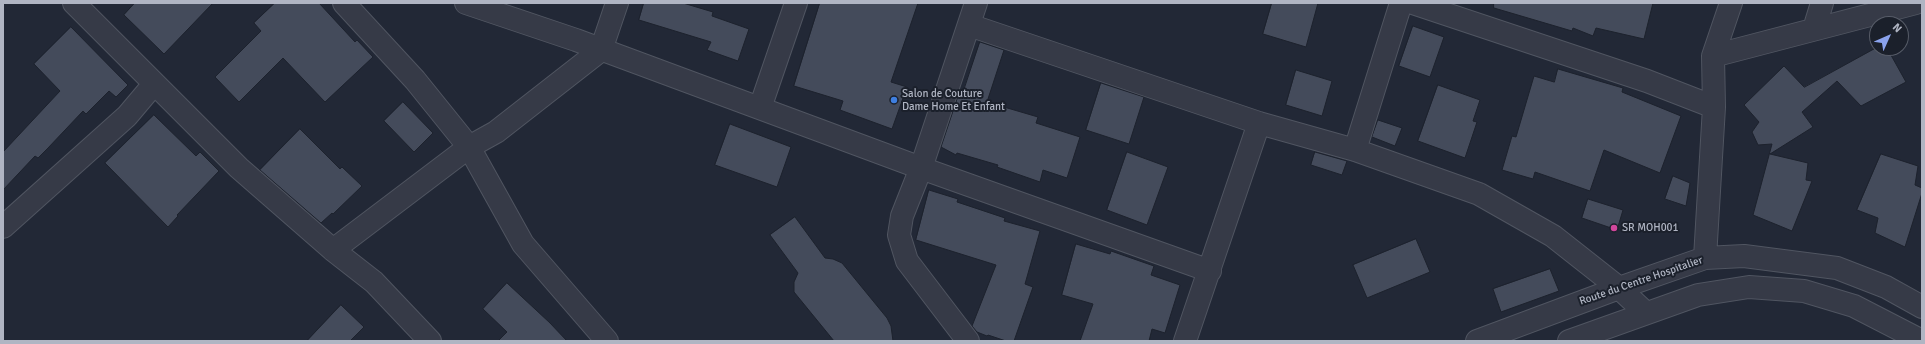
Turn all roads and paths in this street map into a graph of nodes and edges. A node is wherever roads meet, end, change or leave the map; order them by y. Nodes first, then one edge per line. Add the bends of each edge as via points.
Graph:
1 (74, 3) edge
2 (344, 3) edge
3 (466, 3) edge
4 (617, 3) edge
5 (796, 3) edge
6 (976, 3) edge
7 (1402, 3) edge
8 (1413, 3) edge
9 (1731, 3) edge
10 (1822, 3) edge
11 (1916, 3) edge
12 (969, 25) junction
13 (1814, 29) junction
14 (601, 50) junction
15 (1713, 56) junction
16 (154, 84) junction
17 (1714, 107) junction
18 (760, 108) junction
19 (1259, 123) junction
20 (469, 147) junction
21 (1355, 150) junction
22 (921, 168) junction
23 (3, 227) edge
24 (333, 250) junction
25 (1705, 258) junction
26 (1210, 271) junction
27 (1619, 288) junction
28 (1922, 307) edge
29 (1646, 313) junction
30 (430, 341) edge
31 (607, 341) edge
32 (968, 341) edge
33 (1185, 341) edge
34 (1477, 341) edge
35 (1569, 341) edge
36 (1922, 341) edge

1 - 16 street
2 - 20 street via 415,80
3 - 14 street
4 - 14 street
5 - 18 street
6 - 12 street
7 - 21 street
8 - 17 street via 1648,81
9 - 15 street
10 - 13 street
11 - 13 street
12 - 19 street
12 - 22 street
13 - 15 street
14 - 18 street
14 - 20 street via 496,132
15 - 17 street
16 - 23 street via 127,116
16 - 24 street via 239,168
17 - 25 street
18 - 22 street
19 - 21 street
19 - 26 street
20 - 24 street
20 - 31 street via 523,244
21 - 27 street via 1479,194 1553,236
22 - 26 street
22 - 32 street via 902,216 899,235 907,261
24 - 30 street via 374,282
25 - 27 street, Route du Centre Hospitalier
25 - 28 street, Route du Centre Hospitalier via 1744,256 1837,268 1886,287
26 - 33 street
27 - 29 street
27 - 34 street, Route du Centre Hospitalier
29 - 35 street
29 - 36 street via 1698,295 1749,287 1804,291 1854,306

